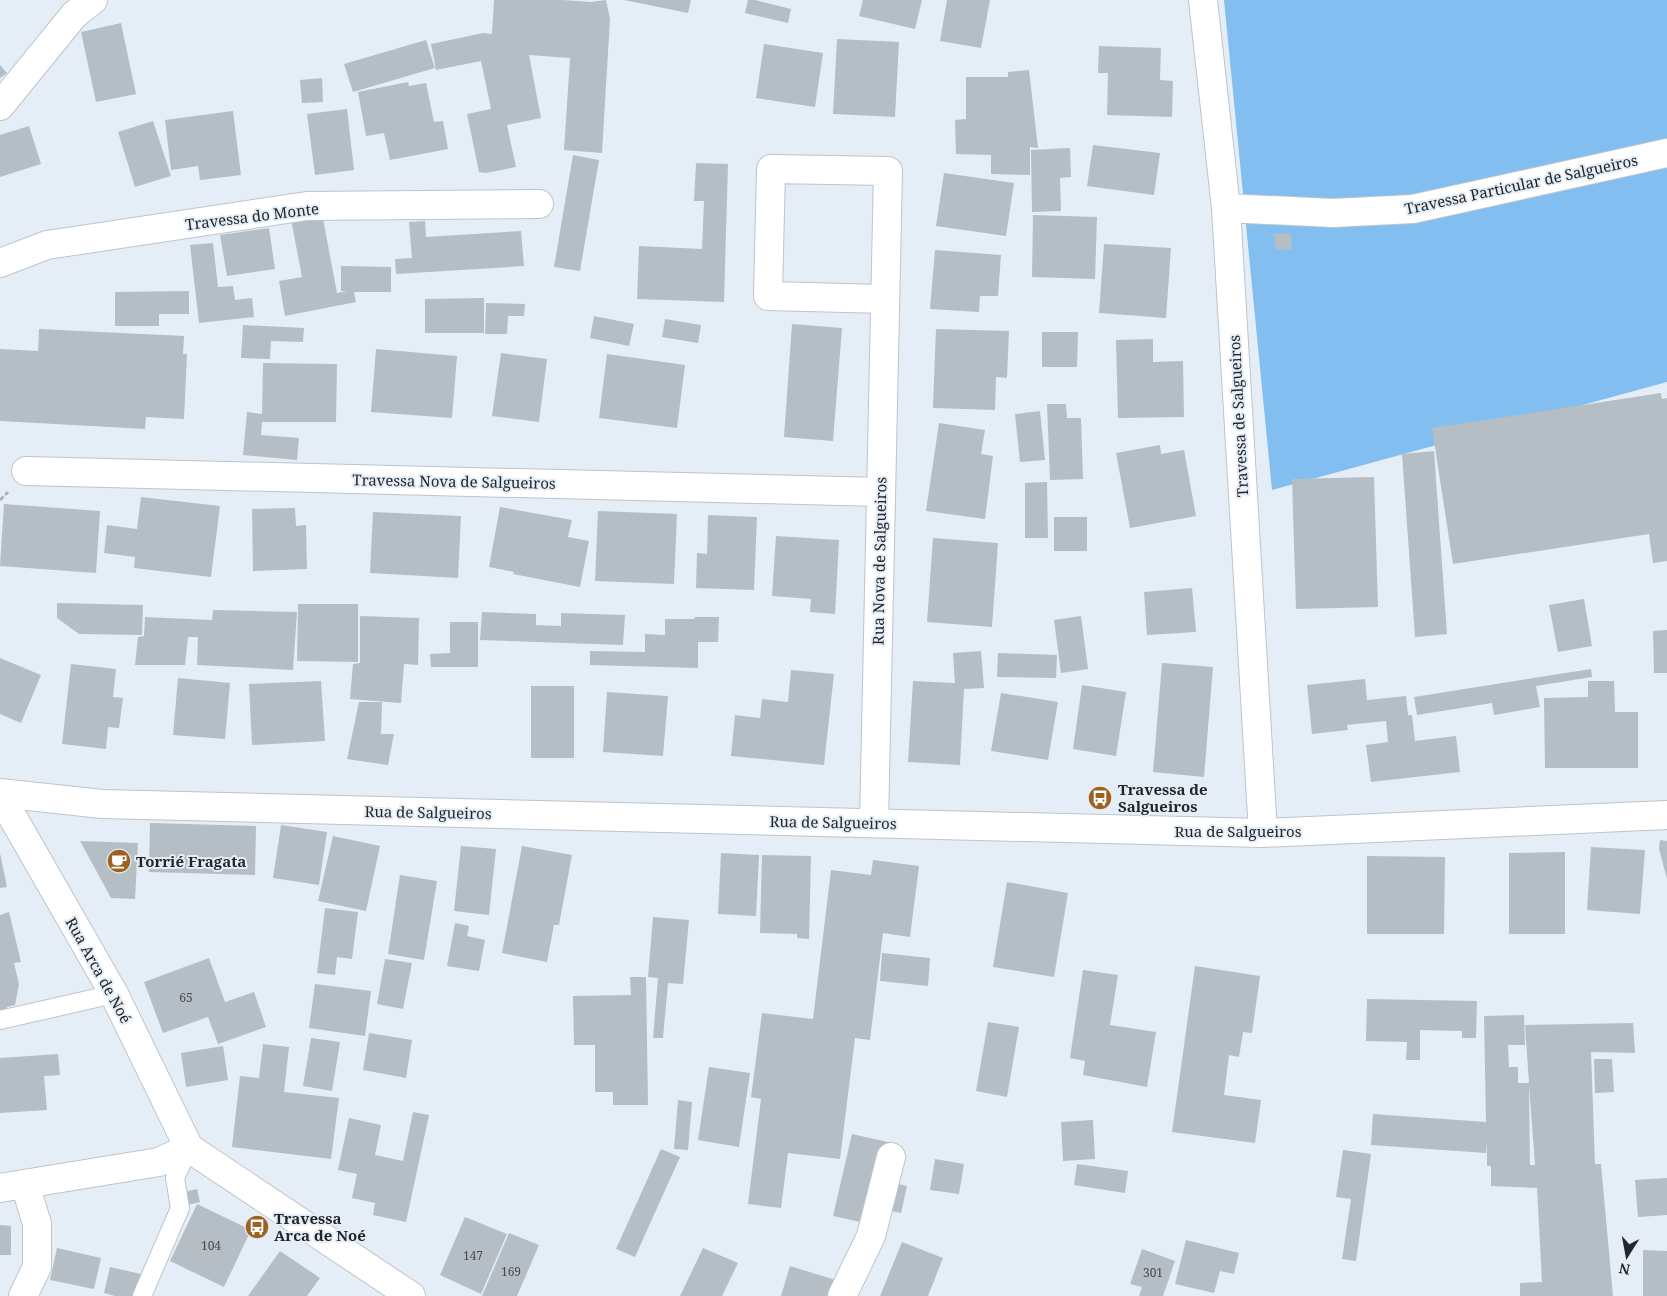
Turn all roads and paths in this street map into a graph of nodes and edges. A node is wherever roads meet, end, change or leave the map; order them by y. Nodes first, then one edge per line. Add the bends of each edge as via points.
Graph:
1 (93, 0) edge
2 (1203, 0) edge
3 (0, 106) edge
4 (1667, 153) edge
5 (538, 204) dead end
6 (1226, 208) junction
7 (0, 263) edge
8 (885, 299) junction
9 (26, 471) dead end
10 (881, 492) junction
11 (0, 794) edge
12 (1667, 815) edge
13 (874, 823) junction
14 (1263, 833) junction
15 (114, 994) junction
16 (0, 1020) edge
17 (189, 1148) junction
18 (891, 1157) dead end
19 (13, 1186) edge
20 (23, 1296) edge
21 (142, 1296) edge
22 (411, 1296) edge
23 (842, 1296) edge

1 - 3 street via 74,16
2 - 6 street, Travessa de Salgueiros
4 - 6 street, Travessa Particular de Salgueiros via 1413,209 1334,213
5 - 7 street, Travessa do Monte via 307,206 47,245
6 - 14 street, Travessa de Salgueiros
8 - 8 street, Rua Nova de Salgueiros via 888,171 771,169 768,296
8 - 10 street, Rua Nova de Salgueiros
9 - 10 street, Travessa Nova de Salgueiros
10 - 13 street, Rua Nova de Salgueiros
11 - 13 street, Rua de Salgueiros via 102,804
11 - 15 street, Rua Arca de Noé
12 - 14 street, Rua de Salgueiros
13 - 14 street, Rua de Salgueiros
15 - 16 lane
15 - 17 street, Rua Arca de Noé
17 - 19 street via 159,1162
17 - 21 lane via 175,1178 180,1208
17 - 22 street
18 - 23 street via 871,1236
19 - 20 street via 37,1224 37,1267

